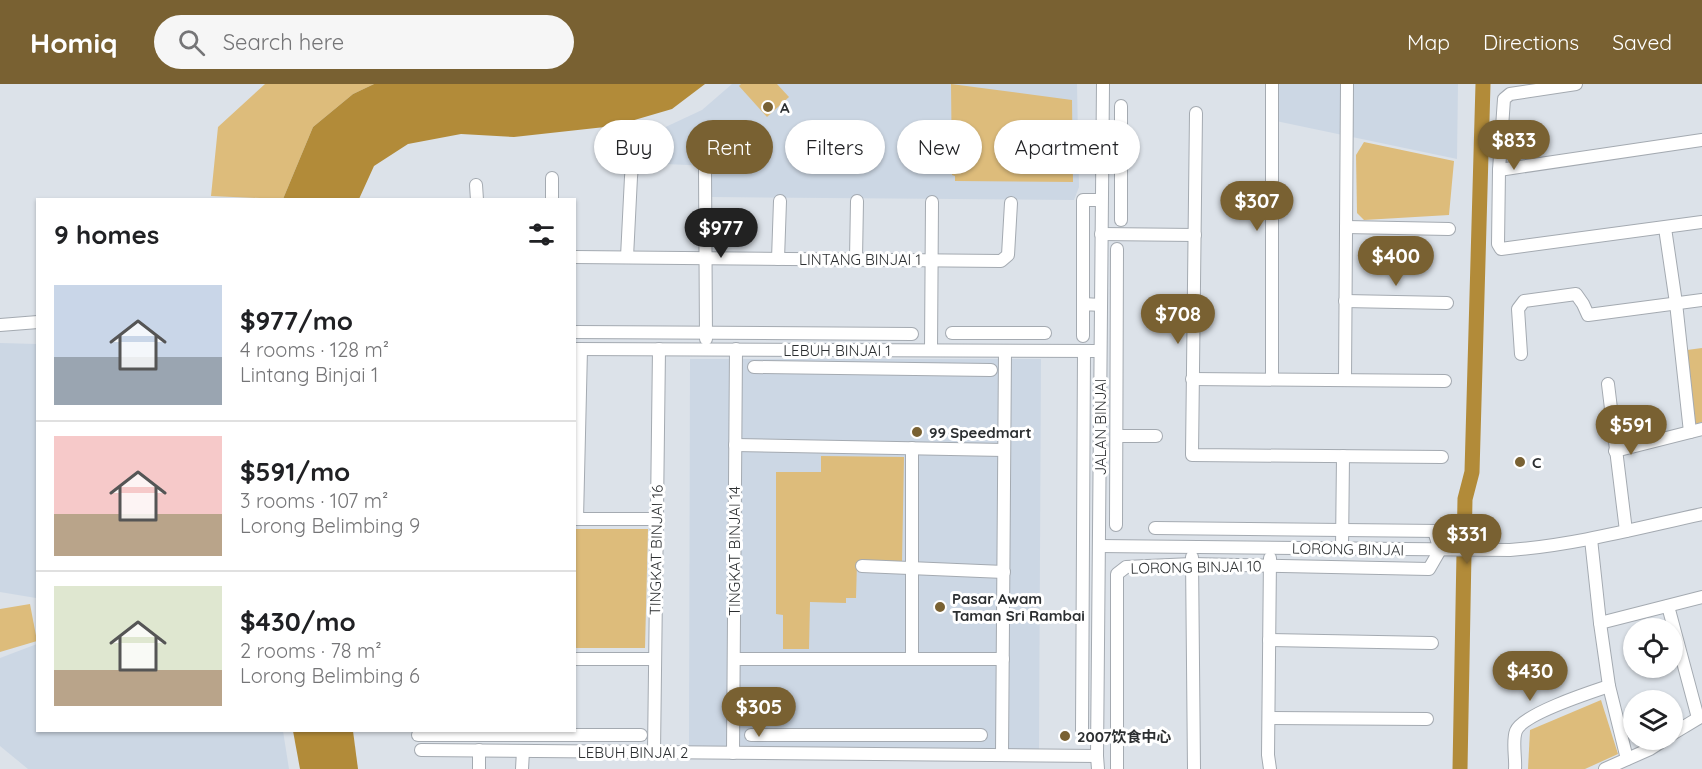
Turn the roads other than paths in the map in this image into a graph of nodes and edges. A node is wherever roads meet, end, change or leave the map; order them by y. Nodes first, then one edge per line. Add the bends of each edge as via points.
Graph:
1 (1103, 84) edge
2 (1272, 84) edge
3 (1347, 84) edge
4 (1576, 84) edge
5 (1121, 106) dead end
6 (1196, 113) dead end
7 (1702, 140) edge
8 (1499, 170) junction
9 (631, 174) edge
10 (705, 174) edge
11 (552, 178) dead end
12 (1101, 184) junction
13 (1121, 184) junction
14 (476, 185) dead end
15 (477, 198) edge
16 (552, 198) edge
17 (1101, 200) junction
18 (780, 201) dead end
19 (857, 201) dead end
20 (933, 202) dead end
21 (1011, 203) dead end
22 (1120, 220) dead end
23 (1702, 222) edge
24 (1346, 227) junction
25 (1665, 228) junction
26 (1449, 229) dead end
27 (1101, 234) junction
28 (1195, 235) junction
29 (1117, 249) dead end
30 (576, 257) edge
31 (627, 257) junction
32 (706, 258) junction
33 (778, 259) junction
34 (856, 259) junction
35 (932, 260) junction
36 (1117, 287) junction
37 (1101, 288) junction
38 (1702, 300) edge
39 (1345, 301) junction
40 (1447, 303) dead end
41 (1676, 303) junction
42 (1083, 304) junction
43 (1101, 304) junction
44 (36, 322) edge
45 (0, 325) edge
46 (576, 332) edge
47 (706, 333) junction
48 (952, 333) dead end
49 (972, 333) junction
50 (1045, 333) dead end
51 (912, 334) dead end
52 (1083, 336) dead end
53 (578, 349) edge
54 (659, 349) junction
55 (706, 349) junction
56 (736, 349) junction
57 (784, 350) junction
58 (931, 350) junction
59 (967, 350) junction
60 (1005, 351) junction
61 (1084, 351) junction
62 (1100, 351) junction
63 (1521, 354) dead end
64 (754, 367) dead end
65 (784, 367) junction
66 (961, 369) junction
67 (991, 370) dead end
68 (1192, 379) junction
69 (1272, 379) junction
70 (1345, 380) junction
71 (1444, 381) dead end
72 (1608, 384) dead end
73 (1084, 419) junction
74 (1100, 419) junction
75 (1696, 431) edge
76 (1117, 436) junction
77 (1156, 436) dead end
78 (577, 444) edge
79 (735, 445) junction
80 (912, 448) junction
81 (1004, 450) junction
82 (1615, 451) junction
83 (1343, 456) junction
84 (1442, 457) dead end
85 (1099, 487) junction
86 (1117, 487) junction
87 (1702, 514) edge
88 (576, 519) edge
89 (657, 519) junction
90 (1116, 525) dead end
91 (1155, 528) dead end
92 (1206, 529) junction
93 (1292, 530) junction
94 (1342, 530) junction
95 (1626, 531) junction
96 (1591, 539) junction
97 (1099, 546) junction
98 (1192, 547) junction
99 (1206, 547) junction
100 (1270, 548) junction
101 (1292, 548) junction
102 (1342, 549) junction
103 (1444, 550) junction
104 (1192, 564) junction
105 (1270, 565) junction
106 (862, 566) dead end
107 (912, 568) junction
108 (1004, 572) junction
109 (1702, 597) edge
110 (1668, 606) junction
111 (1098, 611) junction
112 (1116, 611) junction
113 (1600, 623) junction
114 (1269, 640) junction
115 (1432, 644) dead end
116 (655, 658) junction
117 (576, 659) edge
118 (734, 659) junction
119 (912, 659) junction
120 (1003, 659) junction
121 (1610, 686) junction
122 (1082, 706) junction
123 (1098, 706) junction
124 (1700, 717) edge
125 (1269, 718) junction
126 (1427, 719) dead end
127 (1683, 727) edge
128 (1082, 730) dead end
129 (418, 735) dead end
130 (641, 735) dead end
131 (751, 735) dead end
132 (958, 735) junction
133 (981, 735) dead end
134 (782, 736) junction
135 (420, 750) dead end
136 (479, 750) junction
137 (1645, 750) edge
138 (523, 751) junction
139 (654, 752) junction
140 (733, 753) junction
141 (782, 753) junction
142 (957, 754) junction
143 (1002, 755) junction
144 (1096, 756) junction
145 (1627, 759) junction
146 (478, 769) edge
147 (522, 769) edge
148 (1098, 769) edge
149 (1117, 769) edge
150 (1194, 769) edge
151 (1270, 769) edge
152 (1515, 769) edge
153 (1605, 769) edge

1 - 12 street, JALAN BINJAI
2 - 69 street
3 - 24 street
4 - 8 street via 1506,96
5 - 13 street
6 - 28 street
7 - 8 street
8 - 25 street via 1501,249
9 - 31 street
10 - 32 street
11 - 16 street
12 - 13 street
12 - 17 street, JALAN BINJAI
13 - 22 street
14 - 15 street
17 - 27 street, JALAN BINJAI
17 - 42 street via 1083,200
18 - 33 street
19 - 34 street
20 - 35 street
21 - 35 street, LINTANG BINJAI 1 via 1008,255 1001,261
23 - 25 street
24 - 26 street
24 - 39 street
25 - 41 street
27 - 28 street
27 - 37 street, JALAN BINJAI
28 - 68 street
29 - 36 street
30 - 31 street, LINTANG BINJAI 1
31 - 32 street, LINTANG BINJAI 1
32 - 33 street, LINTANG BINJAI 1
32 - 47 street
33 - 34 street, LINTANG BINJAI 1
34 - 35 street, LINTANG BINJAI 1
35 - 58 street
36 - 37 street
36 - 76 street
37 - 43 street, JALAN BINJAI
38 - 41 street
39 - 40 street
39 - 70 street
41 - 63 street via 1588,315 1576,294 1524,301 1518,309
41 - 75 street
42 - 43 street
42 - 52 street
43 - 62 street, JALAN BINJAI
44 - 45 street
46 - 47 street, LEBUH BINJAI 1
47 - 51 street, LEBUH BINJAI 1
47 - 55 street
48 - 49 street
49 - 50 street
49 - 59 street
53 - 54 street, LEBUH BINJAI 1
53 - 78 street
54 - 55 street, LEBUH BINJAI 1
54 - 89 street, TINGKAT BINJAI 16
55 - 56 street, LEBUH BINJAI 1
56 - 57 street, LEBUH BINJAI 1
56 - 79 street, TINGKAT BINJAI 14
57 - 58 street, LEBUH BINJAI 1
57 - 65 street
58 - 59 street, LEBUH BINJAI 1
59 - 60 street, LEBUH BINJAI 1
59 - 66 street
60 - 61 street, LEBUH BINJAI 1
60 - 81 street
61 - 62 street, LEBUH BINJAI 1
61 - 73 street
62 - 74 street, JALAN BINJAI
64 - 65 street
65 - 66 street
66 - 67 street
68 - 69 street
68 - 83 street via 1192,455
69 - 70 street
70 - 71 street
72 - 82 street
73 - 74 street
73 - 122 street
74 - 85 street, JALAN BINJAI
75 - 82 street
76 - 77 street
76 - 86 street
78 - 88 street
79 - 80 street
79 - 118 street, TINGKAT BINJAI 14
80 - 81 street
80 - 107 street
81 - 108 street
82 - 95 street
83 - 84 street
83 - 94 street
85 - 86 street
85 - 97 street, JALAN BINJAI
86 - 90 street
87 - 95 street, LORONG BINJAI
88 - 89 street
89 - 116 street, TINGKAT BINJAI 16
91 - 92 street
92 - 93 street
92 - 99 street
93 - 94 street
93 - 101 street
94 - 102 street
94 - 103 street via 1437,531
95 - 96 street, LORONG BINJAI
96 - 103 street, LORONG BINJAI via 1547,547
96 - 113 street
97 - 98 street, LORONG BINJAI
97 - 111 street, JALAN BINJAI
98 - 99 street, LORONG BINJAI
98 - 104 street
99 - 100 street, LORONG BINJAI
100 - 101 street, LORONG BINJAI
100 - 105 street
101 - 102 street, LORONG BINJAI
102 - 103 street, LORONG BINJAI
103 - 105 street, LORONG BINJAI 10 via 1429,569
104 - 105 street, LORONG BINJAI 10
104 - 112 street, LORONG BINJAI 10 via 1121,570 1117,574
104 - 150 street
105 - 114 street
106 - 107 street
107 - 108 street
107 - 119 street
108 - 120 street
109 - 110 street
110 - 113 street
110 - 124 street
111 - 112 street
111 - 123 street, JALAN BINJAI
112 - 149 street
113 - 121 street
114 - 115 street
114 - 125 street
116 - 117 street
116 - 139 street, TINGKAT BINJAI 16
118 - 119 street
118 - 140 street, TINGKAT BINJAI 14
119 - 120 street
120 - 143 street
121 - 145 street
121 - 152 street via 1564,702 1522,723 1516,732
122 - 123 street
122 - 128 street
123 - 144 street, JALAN BINJAI
124 - 127 street
125 - 126 street
125 - 151 street
129 - 130 street
131 - 134 street
132 - 133 street
132 - 134 street
132 - 142 street
134 - 141 street
135 - 136 street, LEBUH BINJAI 2
136 - 138 street, LEBUH BINJAI 2
136 - 146 street
137 - 145 street
138 - 139 street, LEBUH BINJAI 2
138 - 147 street
139 - 140 street, LEBUH BINJAI 2
140 - 141 street, LEBUH BINJAI 2
141 - 142 street, LEBUH BINJAI 2
142 - 143 street, LEBUH BINJAI 2
143 - 144 street, LEBUH BINJAI 2
144 - 148 street, JALAN BINJAI
145 - 153 street

